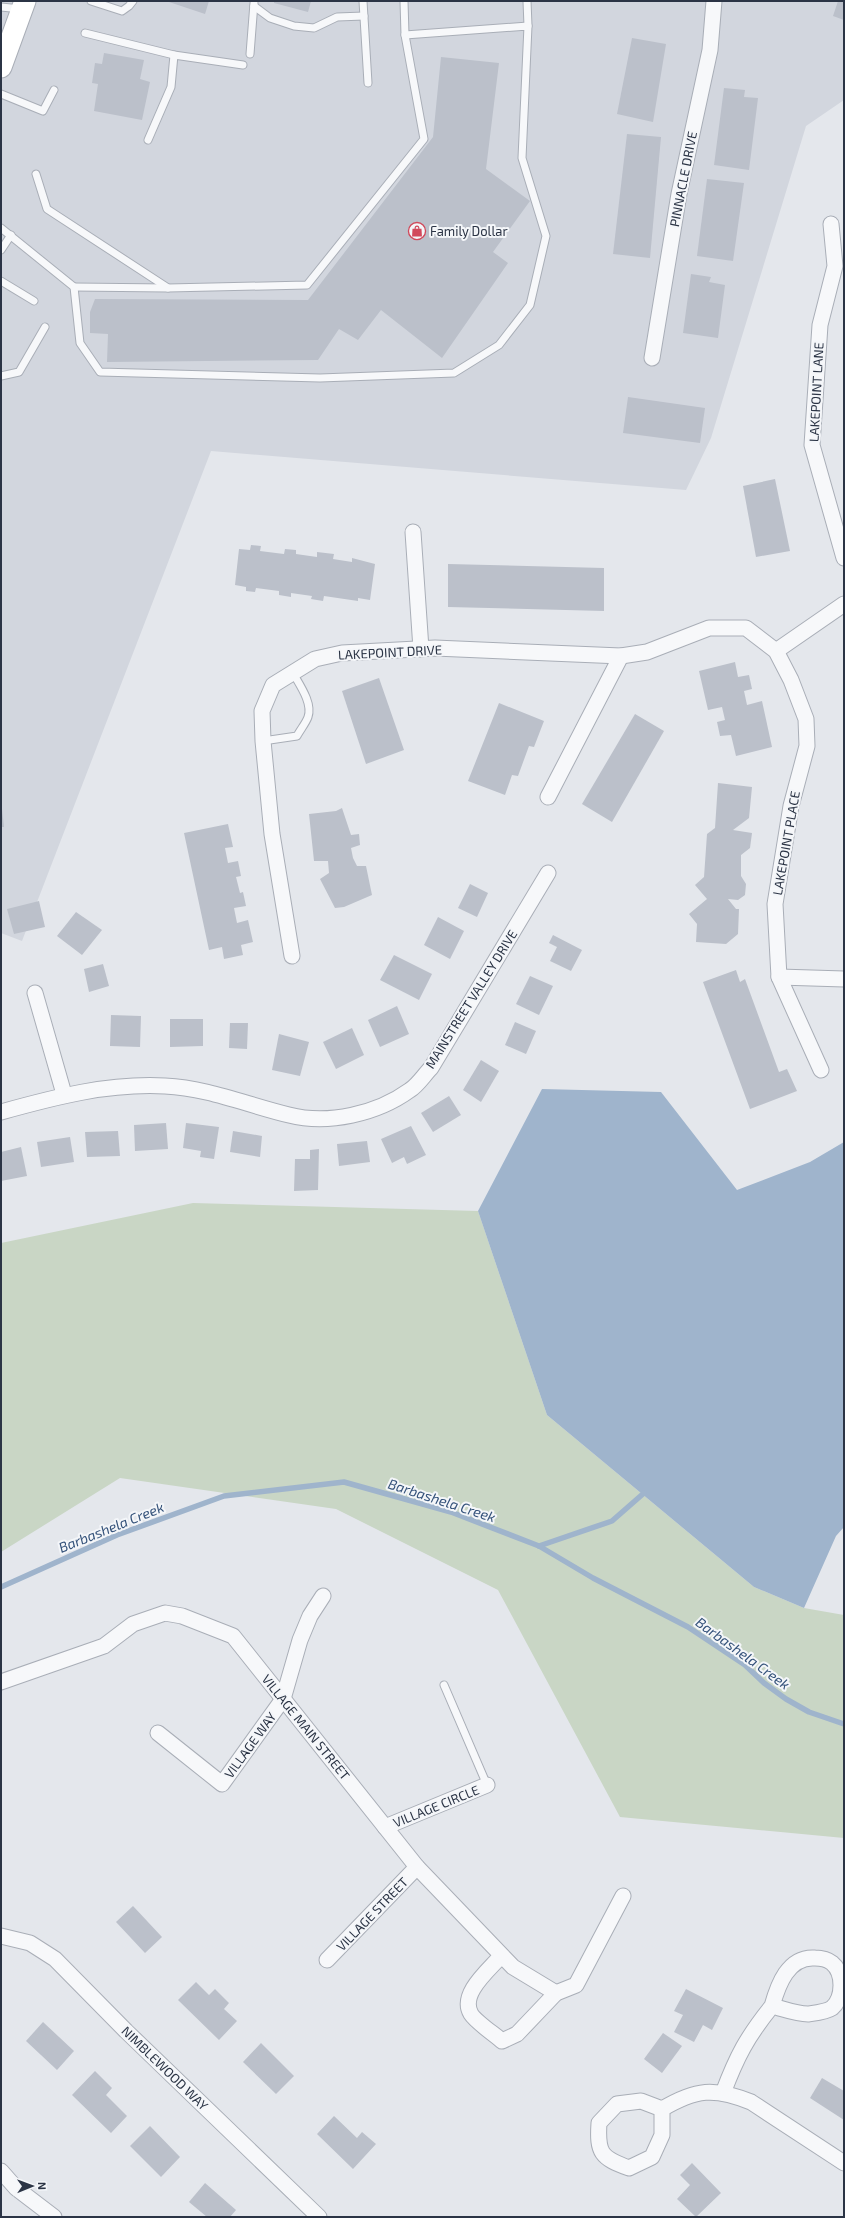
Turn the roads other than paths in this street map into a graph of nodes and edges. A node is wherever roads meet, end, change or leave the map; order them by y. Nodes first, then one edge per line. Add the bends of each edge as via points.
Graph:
1 (91, 1) edge
2 (133, 1) edge
3 (363, 1) edge
4 (404, 1) edge
5 (527, 1) edge
6 (714, 1) edge
7 (254, 3) edge
8 (24, 5) edge
9 (1, 7) edge
10 (364, 16) junction
11 (528, 26) junction
12 (85, 33) dead end
13 (405, 35) junction
14 (250, 54) dead end
15 (174, 56) junction
16 (242, 65) dead end
17 (1, 67) edge
18 (368, 83) dead end
19 (54, 90) dead end
20 (1, 94) edge
21 (148, 140) dead end
22 (36, 174) dead end
23 (831, 224) dead end
24 (1, 228) edge
25 (11, 235) junction
26 (1, 250) edge
27 (1, 281) edge
28 (74, 287) junction
29 (168, 288) junction
30 (34, 301) dead end
31 (46, 327) dead end
32 (652, 358) dead end
33 (1, 376) edge
34 (413, 532) dead end
35 (844, 558) edge
36 (844, 604) edge
37 (421, 649) junction
38 (776, 651) junction
39 (621, 656) junction
40 (293, 673) junction
41 (263, 741) junction
42 (548, 797) dead end
43 (548, 873) dead end
44 (292, 956) dead end
45 (779, 977) junction
46 (844, 979) edge
47 (35, 993) dead end
48 (821, 1070) dead end
49 (64, 1094) junction
50 (1, 1112) edge
51 (323, 1596) dead end
52 (1, 1682) edge
53 (444, 1685) dead end
54 (283, 1699) junction
55 (158, 1733) dead end
56 (486, 1785) joint
57 (385, 1827) junction
58 (417, 1867) junction
59 (623, 1896) dead end
60 (1, 1936) edge
61 (501, 1956) junction
62 (327, 1960) dead end
63 (556, 1993) junction
64 (772, 2006) junction
65 (723, 2094) junction
66 (662, 2109) junction
67 (844, 2163) edge
68 (1, 2171) edge
69 (54, 2217) edge
70 (319, 2217) edge

1 - 2 lane via 122,11
3 - 10 lane
4 - 13 lane
5 - 11 lane
6 - 32 street, PINNACLE DRIVE via 710,50 679,194
7 - 10 lane via 270,18 294,26 314,28 337,17
7 - 14 lane
8 - 9 lane
8 - 17 main road
10 - 18 lane
11 - 13 lane
11 - 28 lane via 522,158 546,236 530,305 499,346 454,373 320,378 100,372 80,343
12 - 15 lane
13 - 29 lane via 424,139 307,285
15 - 16 lane
15 - 21 lane via 171,87
19 - 20 lane via 43,111
22 - 29 lane via 47,209
23 - 35 street, LAKEPOINT LANE via 835,266 820,325 812,445
24 - 25 lane
25 - 26 lane
25 - 28 lane
27 - 30 lane
28 - 29 lane
31 - 33 lane via 19,372
34 - 37 street
36 - 38 street
37 - 39 street, LAKEPOINT DRIVE
37 - 40 street, LAKEPOINT DRIVE via 342,653 315,659
38 - 39 street, LAKEPOINT DRIVE via 746,628 709,628 647,652
38 - 45 street, LAKEPOINT PLACE via 806,719 807,746 791,806 776,904
39 - 42 street
40 - 41 street, LAKEPOINT DRIVE via 273,685 262,711
40 - 41 lane via 307,704 308,716 296,736
41 - 44 street, LAKEPOINT DRIVE via 272,834
43 - 49 street, MAINSTREET VALLEY DRIVE via 431,1068 411,1090 378,1109 348,1116 290,1116 225,1096 167,1086 136,1085
45 - 46 street
45 - 48 street
47 - 49 street
49 - 50 street, MAINSTREET VALLEY DRIVE
51 - 54 street, VILLAGE WAY via 310,1616 300,1640
52 - 54 street, VILLAGE MAIN STREET via 104,1646 133,1624 164,1614 182,1616 233,1636
53 - 56 lane
54 - 55 street, VILLAGE WAY via 222,1784
54 - 57 street, VILLAGE MAIN STREET
56 - 57 street, VILLAGE CIRCLE
57 - 58 street, VILLAGE MAIN STREET
58 - 61 street, VILLAGE MAIN STREET
58 - 62 street, VILLAGE STREET
59 - 63 street via 576,1985
60 - 70 street, NIMBLEWOOD WAY via 30,1943 56,1959 126,2031
61 - 63 street, VILLAGE MAIN STREET via 513,1967
61 - 63 street via 472,1989 468,2000 471,2014 502,2041 517,2034
64 - 64 street via 808,2014 832,2008 839,1999 842,1987 838,1972 825,1958 810,1957 794,1964 781,1978
64 - 65 street via 741,2050
65 - 66 street via 696,2093 683,2096
65 - 67 street via 739,2097 773,2114 800,2136
66 - 66 street via 662,2136 652,2157 629,2168 610,2161 598,2144 599,2123 617,2104 641,2101
68 - 69 street via 16,2188

